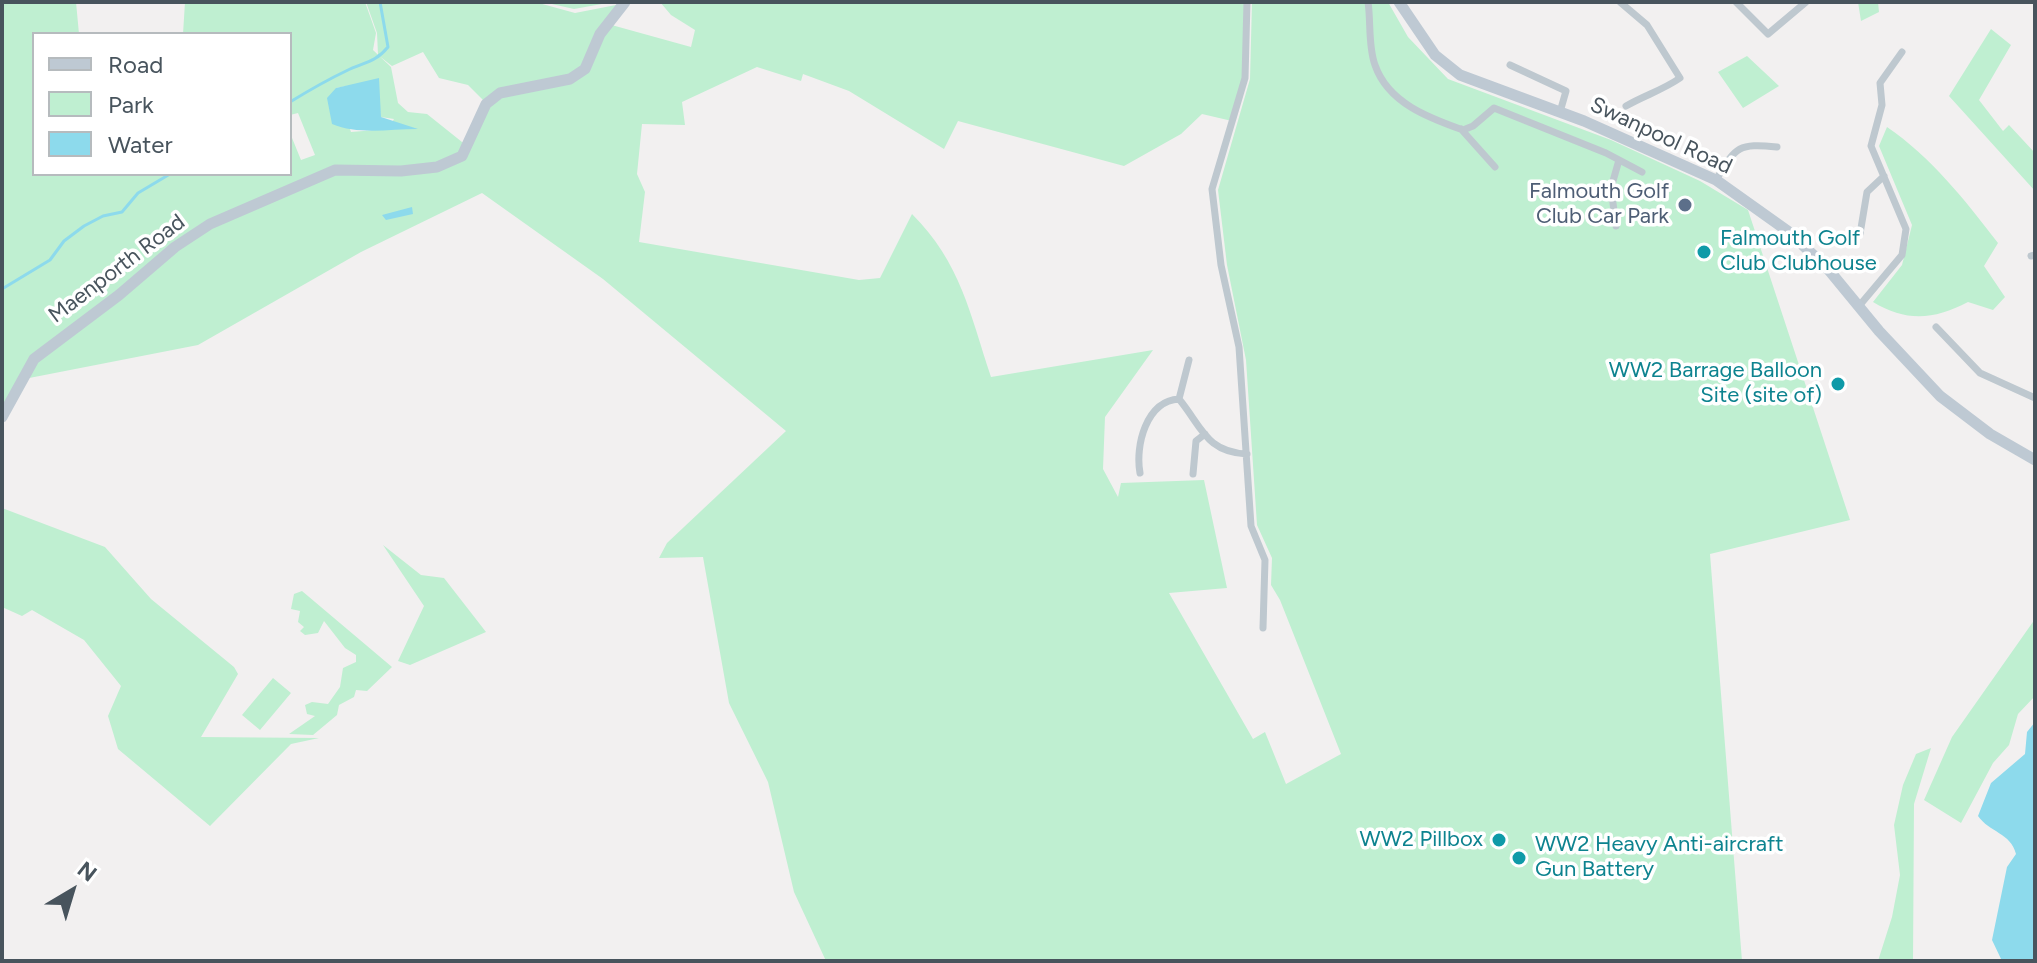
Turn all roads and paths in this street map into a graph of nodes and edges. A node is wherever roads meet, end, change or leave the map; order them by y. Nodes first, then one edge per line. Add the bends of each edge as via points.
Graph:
1 (625, 2) edge
2 (1247, 2) edge
3 (1368, 2) edge
4 (1399, 2) edge
5 (1620, 2) edge
6 (1736, 2) edge
7 (1806, 2) edge
8 (1902, 52) dead end
9 (1510, 65) dead end
10 (1626, 106) dead end
11 (1560, 112) junction
12 (1461, 129) junction
13 (1777, 147) dead end
14 (1619, 160) junction
15 (1495, 167) dead end
16 (1642, 172) dead end
17 (1884, 176) junction
18 (1716, 180) junction
19 (1616, 226) dead end
20 (1860, 234) dead end
21 (1859, 306) junction
22 (1936, 327) dead end
23 (1189, 360) dead end
24 (2035, 398) edge
25 (1179, 399) junction
26 (2, 417) edge
27 (1205, 434) junction
28 (1247, 454) junction
29 (2035, 460) edge
30 (1140, 473) dead end
31 (1193, 474) dead end
32 (1263, 628) dead end

1 - 26 street, Maenporth Road via 600,34 585,69 570,79 500,93 486,104 462,156 437,167 401,171 335,170 210,224 175,247 34,359
2 - 28 street via 1245,78 1212,189 1239,347
3 - 12 street via 1374,64 1382,79 1412,108
4 - 11 street, Swanpool Road via 1435,55 1452,70
5 - 10 street via 1647,25 1680,78
6 - 7 street via 1768,34
8 - 17 street via 1880,83 1882,105 1871,146
9 - 11 street via 1566,91
11 - 18 street, Swanpool Road
12 - 14 street via 1494,108
12 - 15 street
13 - 18 street via 1748,144 1734,150
14 - 16 street
14 - 19 street via 1611,188
17 - 20 street via 1867,192
17 - 21 street via 1906,229 1902,255
18 - 21 street, Swanpool Road via 1789,232
21 - 29 street, Swanpool Road via 1940,396
22 - 24 street via 1980,373
23 - 25 street
25 - 27 street
25 - 30 street via 1168,399 1153,415 1141,438
27 - 28 street via 1226,453
27 - 31 street via 1196,441
28 - 32 street via 1251,526 1265,560

